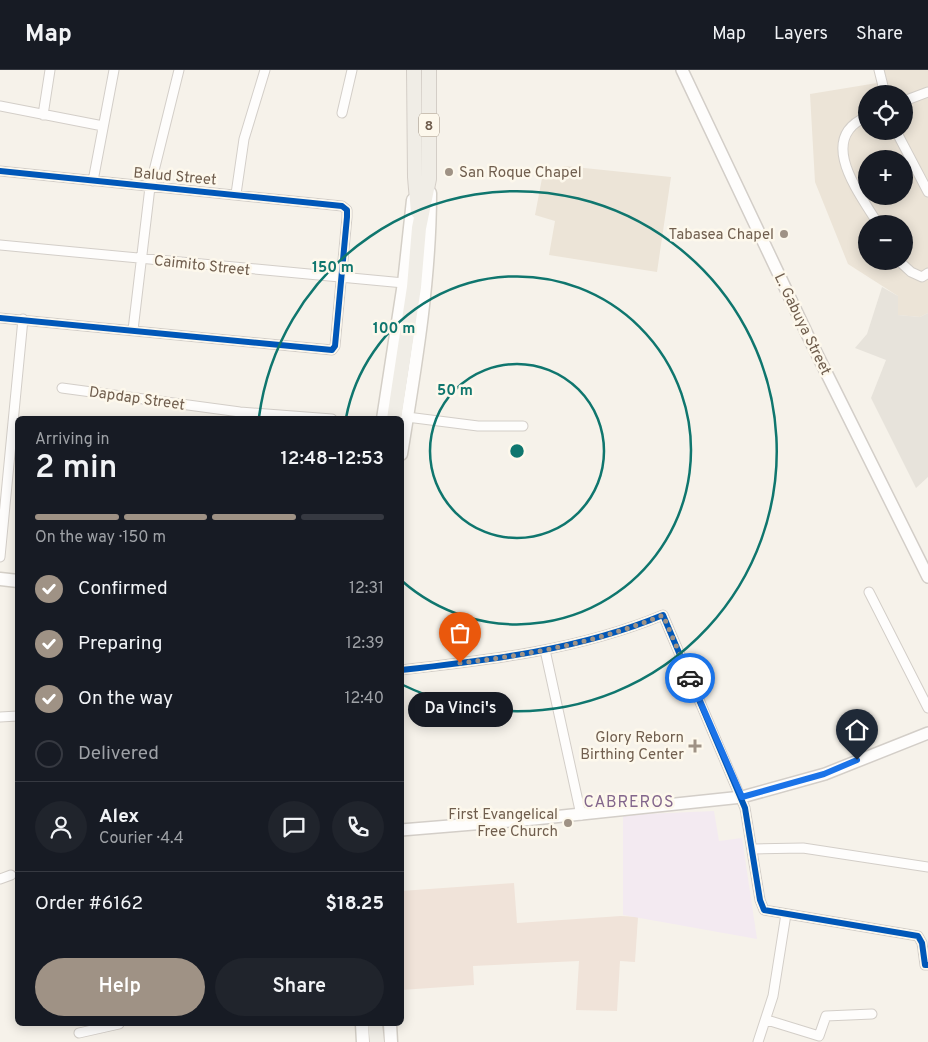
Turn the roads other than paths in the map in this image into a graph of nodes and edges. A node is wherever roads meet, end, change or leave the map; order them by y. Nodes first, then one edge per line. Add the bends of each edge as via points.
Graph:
1 (50, 70) edge
2 (114, 70) edge
3 (179, 70) edge
4 (265, 70) edge
5 (352, 70) edge
6 (414, 70) edge
7 (429, 70) edge
8 (682, 70) edge
9 (879, 70) edge
10 (883, 85) edge
11 (928, 92) edge
12 (913, 98) edge
13 (0, 106) edge
14 (342, 113) dead end
15 (43, 115) junction
16 (858, 120) edge
17 (104, 126) junction
18 (901, 140) edge
19 (0, 171) edge
20 (415, 177) junction
21 (429, 179) junction
22 (93, 181) junction
23 (150, 187) junction
24 (928, 192) edge
25 (236, 194) junction
26 (873, 215) edge
27 (419, 228) junction
28 (0, 245) edge
29 (142, 259) junction
30 (909, 270) edge
31 (928, 274) edge
32 (342, 278) junction
33 (404, 283) junction
34 (0, 318) edge
35 (23, 320) junction
36 (133, 330) junction
37 (62, 388) dead end
38 (293, 416) edge
39 (383, 416) edge
40 (401, 416) edge
41 (401, 416) edge
42 (404, 418) edge
43 (523, 426) dead end
44 (0, 557) edge
45 (928, 577) edge
46 (0, 579) edge
47 (15, 581) edge
48 (869, 592) dead end
49 (545, 650) junction
50 (404, 670) edge
51 (928, 708) edge
52 (15, 716) edge
53 (0, 717) edge
54 (928, 733) edge
55 (742, 797) junction
56 (581, 814) junction
57 (404, 830) edge
58 (754, 849) junction
59 (928, 867) edge
60 (11, 875) dead end
61 (0, 879) edge
62 (786, 914) junction
63 (928, 965) edge
64 (872, 1014) dead end
65 (767, 1020) junction
66 (110, 1026) edge
67 (362, 1026) edge
68 (375, 1026) edge
69 (390, 1026) edge
70 (79, 1033) dead end
71 (363, 1042) edge
72 (377, 1042) edge
73 (392, 1042) edge
74 (758, 1042) edge

1 - 15 street
2 - 17 street
3 - 23 street
4 - 25 street via 244,139
5 - 14 street
6 - 20 main road, 8
7 - 21 main road, 8
8 - 45 street, L. Gabuya Street via 808,336
9 - 10 street
11 - 12 street
13 - 15 street
15 - 17 street
16 - 26 street via 849,129 842,156 844,167
17 - 22 street
18 - 24 street
19 - 22 street, Balud Street
20 - 27 main road, 8
20 - 33 main road, 8
21 - 27 main road, 8
21 - 40 main road, 8 via 426,285
22 - 23 street, Balud Street
23 - 25 street, Balud Street
23 - 29 street
25 - 32 street, Balud Street via 342,206 347,210
27 - 41 main road, 8
28 - 29 street, Caimito Street
29 - 32 street, Caimito Street
29 - 36 street
30 - 31 street via 922,277
32 - 33 street, Caimito Street
32 - 36 street via 332,350
33 - 39 main road, 8
34 - 35 street
35 - 36 street
35 - 44 street
37 - 38 street, Dapdap Street
42 - 43 street via 478,426
46 - 47 main road
48 - 51 street
49 - 50 street via 500,659
49 - 55 street via 630,628 663,615
49 - 56 street
52 - 53 street
54 - 55 street via 824,774
55 - 56 street
55 - 58 street
56 - 57 street
58 - 59 street via 803,848
58 - 62 street via 764,910
60 - 61 street
62 - 63 street via 918,936 925,965
62 - 65 street
64 - 65 street via 826,1016 819,1036
65 - 74 street
66 - 70 street
67 - 71 main road
68 - 72 main road
69 - 73 main road

